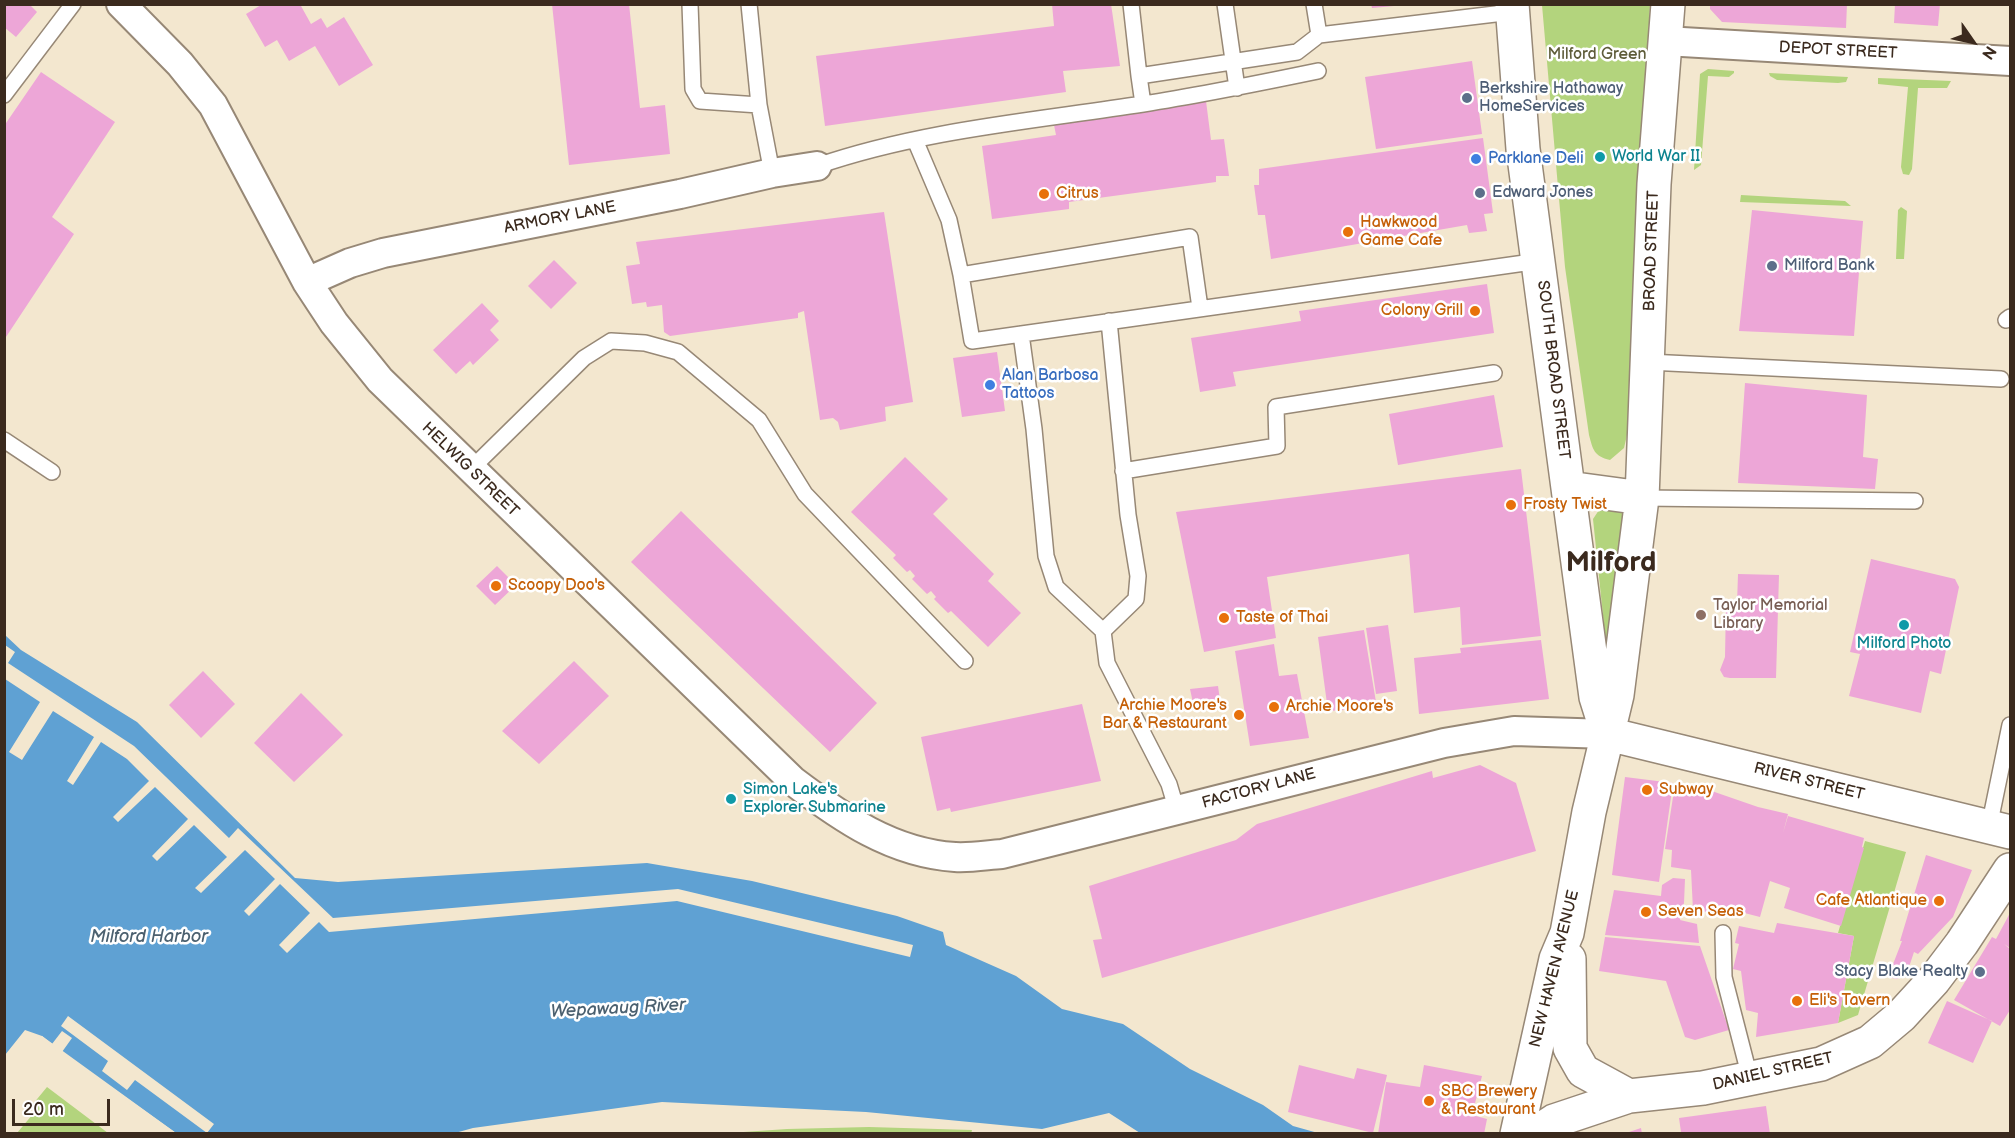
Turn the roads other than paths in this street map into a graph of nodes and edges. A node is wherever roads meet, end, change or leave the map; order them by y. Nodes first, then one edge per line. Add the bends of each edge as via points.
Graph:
1 (73, 4) edge
2 (121, 4) edge
3 (690, 4) edge
4 (749, 4) edge
5 (1131, 4) edge
6 (1225, 4) edge
7 (1314, 4) edge
8 (1668, 4) edge
9 (1512, 8) edge
10 (1319, 36) junction
11 (1665, 41) junction
12 (2010, 61) edge
13 (1232, 62) junction
14 (1318, 71) dead end
15 (1139, 76) junction
16 (1237, 88) junction
17 (4, 95) edge
18 (1143, 104) junction
19 (759, 105) junction
20 (915, 140) junction
21 (817, 166) joint
22 (772, 173) junction
23 (1539, 261) junction
24 (962, 275) junction
25 (308, 282) junction
26 (1200, 308) junction
27 (1109, 321) junction
28 (1021, 334) junction
29 (1648, 362) junction
30 (1494, 373) dead end
31 (2001, 379) dead end
32 (4, 440) edge
33 (471, 470) junction
34 (1123, 471) junction
35 (52, 472) dead end
36 (1568, 488) junction
37 (1641, 498) junction
38 (1915, 501) dead end
39 (1103, 631) junction
40 (965, 662) dead end
41 (2010, 725) edge
42 (1608, 734) junction
43 (1177, 811) junction
44 (2000, 829) edge
45 (912, 850) joint
46 (2010, 870) edge
47 (1567, 933) junction
48 (1723, 933) dead end
49 (1750, 1078) junction
50 (1629, 1096) junction
51 (1517, 1134) edge
52 (1534, 1134) edge

1 - 17 lane
2 - 25 street, HELWIG STREET via 180,64 213,105
3 - 19 lane via 693,89 700,100
4 - 19 lane
5 - 15 lane
6 - 13 lane
7 - 10 lane
8 - 11 main road, BROAD STREET
9 - 10 lane
9 - 23 main road, SOUTH BROAD STREET via 1523,149
10 - 13 lane via 1297,52
11 - 12 street, DEPOT STREET
11 - 29 main road, BROAD STREET via 1654,184
13 - 15 lane
13 - 16 lane
14 - 16 lane
15 - 18 lane
16 - 18 lane
18 - 20 lane via 963,129
19 - 22 lane
20 - 21 lane via 860,151
20 - 24 lane via 949,220
21 - 22 street, ARMORY LANE
22 - 25 street, ARMORY LANE via 383,254 350,263
23 - 26 lane
23 - 36 main road, SOUTH BROAD STREET
24 - 26 lane via 1190,237
24 - 28 lane via 972,341
25 - 33 street, HELWIG STREET via 356,352
26 - 27 lane
27 - 28 lane
27 - 34 lane
28 - 39 lane via 1046,555 1056,587
29 - 31 lane
29 - 37 main road, BROAD STREET
30 - 34 lane via 1276,406 1277,446
32 - 35 lane
33 - 40 lane via 584,358 611,341 645,343 678,352 759,420 805,494
33 - 45 street, HELWIG STREET via 793,781 869,833
34 - 39 lane via 1138,576 1136,599
36 - 37 main road
36 - 42 main road, SOUTH BROAD STREET via 1596,697
37 - 38 lane
37 - 42 main road, BROAD STREET via 1617,695
39 - 43 lane via 1107,663 1169,784
41 - 44 lane
42 - 43 street, FACTORY LANE via 1514,731 1480,736 1370,760
42 - 44 main road, RIVER STREET
42 - 47 main road, NEW HAVEN AVENUE
43 - 45 street, FACTORY LANE via 1002,854 958,857
46 - 49 main road, DANIEL STREET via 1934,980 1870,1042 1821,1064
47 - 50 main road via 1570,1048 1583,1071
47 - 51 main road, NEW HAVEN AVENUE via 1556,958
48 - 49 lane via 1724,977
49 - 50 main road, DANIEL STREET
50 - 52 main road, DANIEL STREET via 1554,1121

